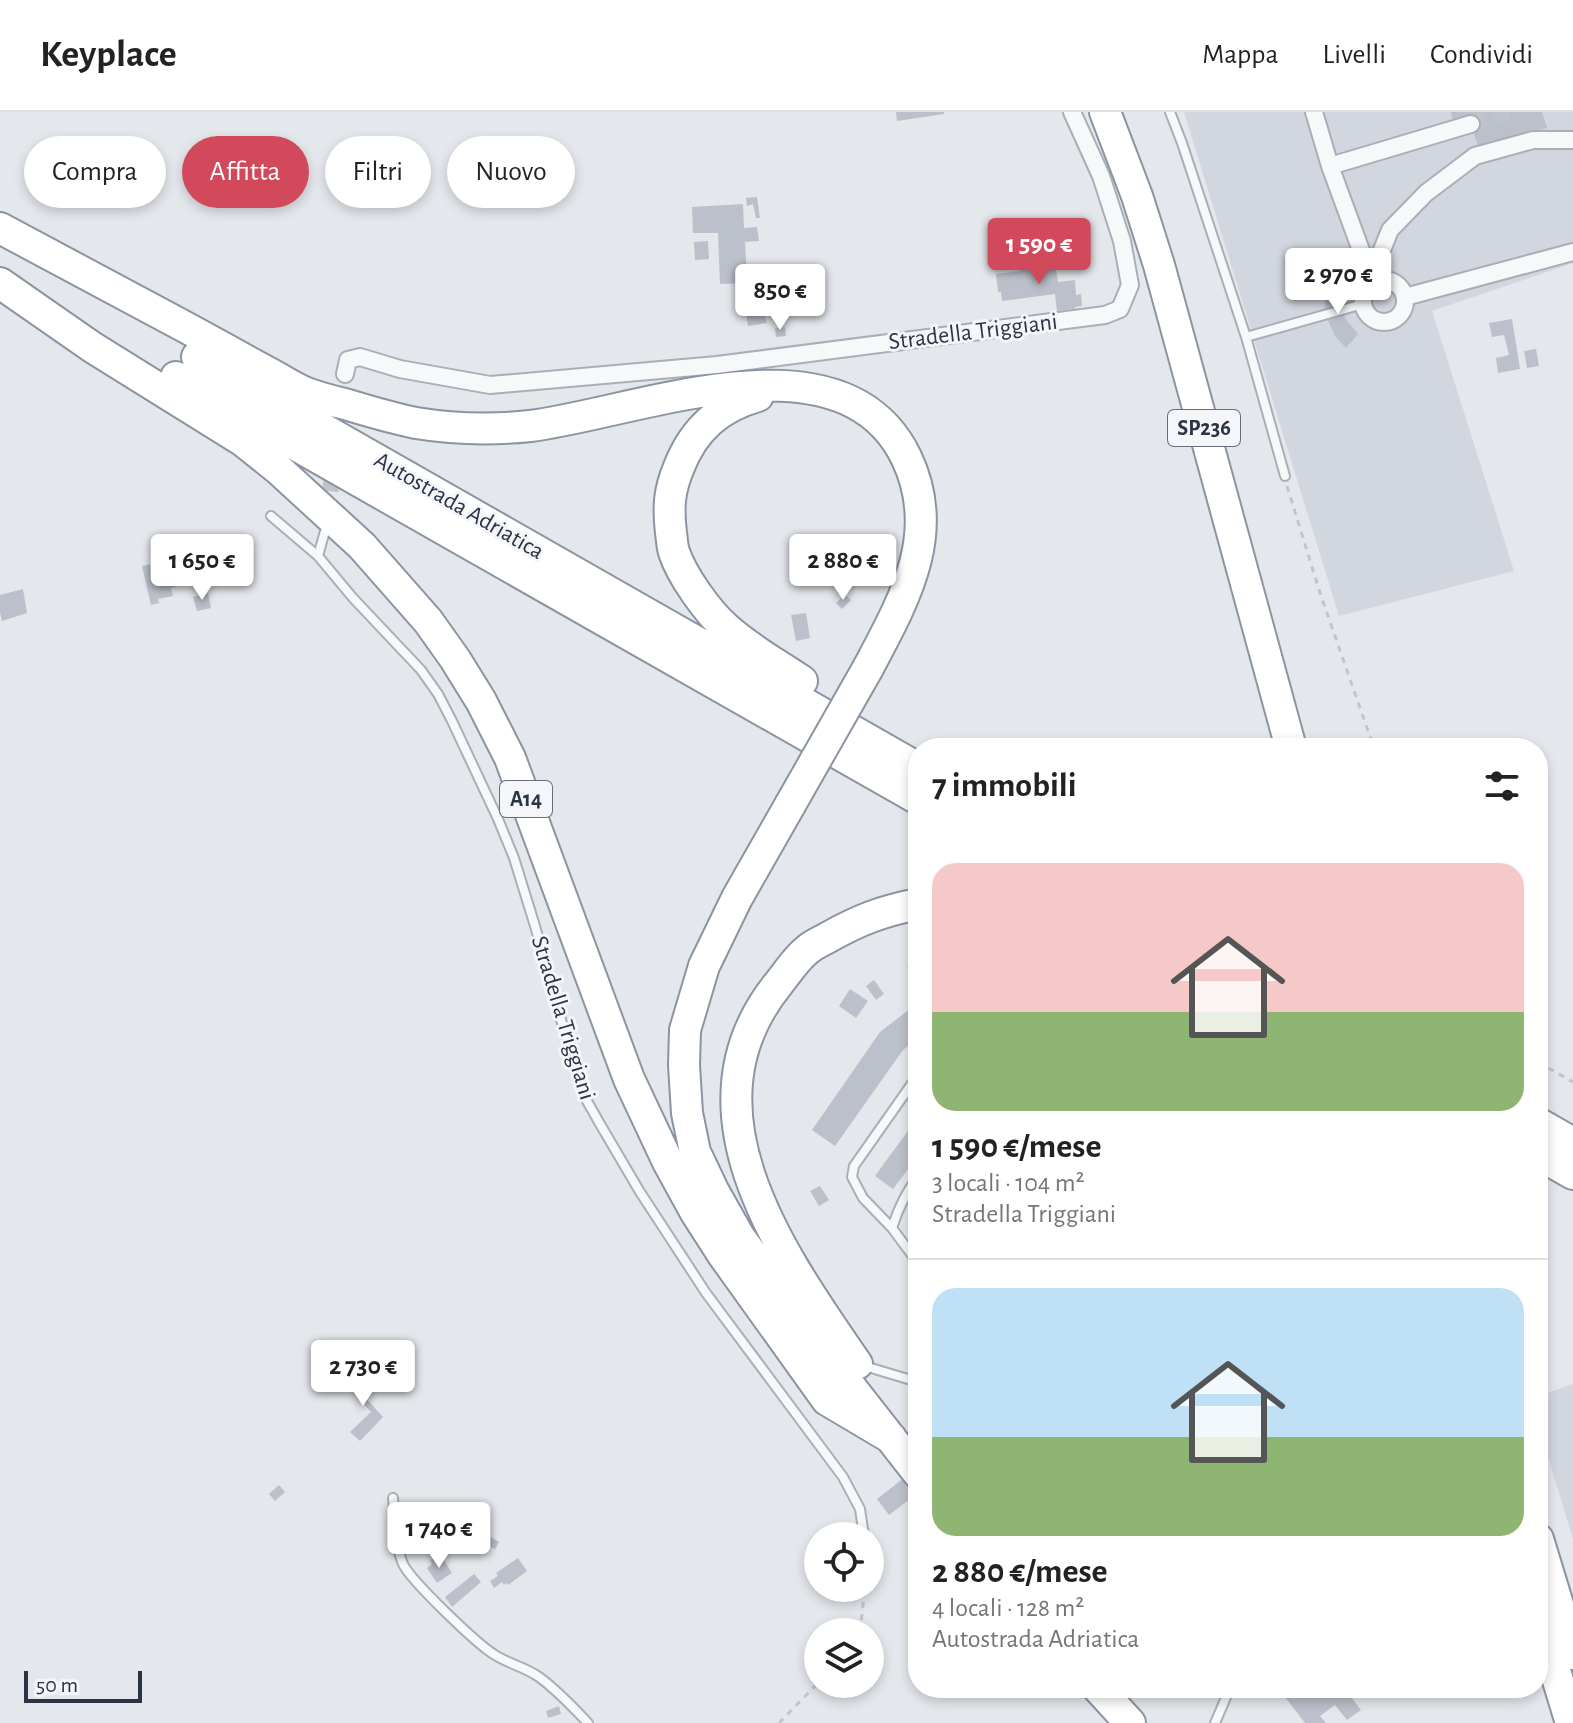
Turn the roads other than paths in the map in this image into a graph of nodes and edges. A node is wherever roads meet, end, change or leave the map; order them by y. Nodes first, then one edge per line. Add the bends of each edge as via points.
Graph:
1 (1072, 112) edge
2 (1105, 112) edge
3 (1127, 112) edge
4 (1170, 112) edge
5 (1314, 112) edge
6 (1471, 124) tunnel mouth
7 (1573, 140) edge
8 (1330, 166) junction
9 (0, 228) edge
10 (0, 244) edge
11 (1573, 252) edge
12 (0, 280) edge
13 (1377, 281) junction
14 (1405, 297) junction
15 (1363, 304) junction
16 (1246, 337) junction
17 (345, 374) dead end
18 (803, 386) junction
19 (1285, 476) road end
20 (271, 516) dead end
21 (325, 531) dead end
22 (318, 556) junction
23 (1288, 738) edge
24 (1308, 738) edge
25 (908, 749) edge
26 (908, 762) edge
27 (908, 793) edge
28 (908, 906) edge
29 (908, 1089) edge
30 (1548, 1129) edge
31 (1573, 1143) edge
32 (1548, 1160) edge
33 (1573, 1174) edge
34 (908, 1191) edge
35 (892, 1228) junction
36 (908, 1250) edge
37 (857, 1363) junction
38 (908, 1379) edge
39 (891, 1438) junction
40 (908, 1460) edge
41 (393, 1498) dead end
42 (862, 1522) edge
43 (1548, 1572) edge
44 (1548, 1648) edge
45 (1573, 1654) edge
46 (1548, 1689) edge
47 (1107, 1698) edge
48 (1226, 1698) edge
49 (588, 1723) edge
50 (1130, 1723) edge
51 (1215, 1723) edge
52 (1558, 1723) edge
53 (1571, 1723) edge

1 - 17 street, Stradella Triggiani via 1101,176 1130,285 1120,309 1105,315 717,365 490,385 360,357 348,360
2 - 23 highway, SP236 via 1159,265
3 - 24 highway, SP236 via 1175,250
4 - 16 lane
5 - 8 street
6 - 8 street
7 - 13 street via 1533,140 1475,156 1426,193 1390,230 1378,260
8 - 13 street
9 - 18 highway via 304,392 414,422 449,428 531,426 733,387
10 - 26 highway, Autostrada Adriatica
11 - 14 street
12 - 27 highway, Autostrada Adriatica / A14
12 - 39 highway, A14 via 92,347 243,441 362,546 428,621 481,701 510,758 629,1079 689,1201 827,1400
13 - 14 street via 1399,285
13 - 15 street via 1365,292
14 - 15 street via 1400,316 1388,322 1369,316
15 - 16 lane
16 - 19 lane
18 - 25 highway via 742,400 696,433 668,500 674,551 693,589 726,627
18 - 39 highway, bridge via 865,409 900,445 919,489 916,561 902,604 704,966 685,1030 687,1113 695,1152 740,1238
20 - 22 lane, Stradella Triggiani
21 - 22 lane
22 - 42 lane, Stradella Triggiani via 438,694 514,858 587,1101 706,1293 843,1477
28 - 37 highway via 850,925 807,950 753,1021 739,1062 736,1104 750,1179 795,1271
29 - 35 lane via 854,1166 852,1177 863,1198
30 - 31 highway
32 - 33 highway
34 - 35 lane
35 - 36 lane
37 - 38 lane
37 - 39 highway
39 - 40 highway
41 - 49 lane via 404,1566 494,1655 543,1679
43 - 45 highway
44 - 53 highway
46 - 52 highway
47 - 50 highway
48 - 51 lane

